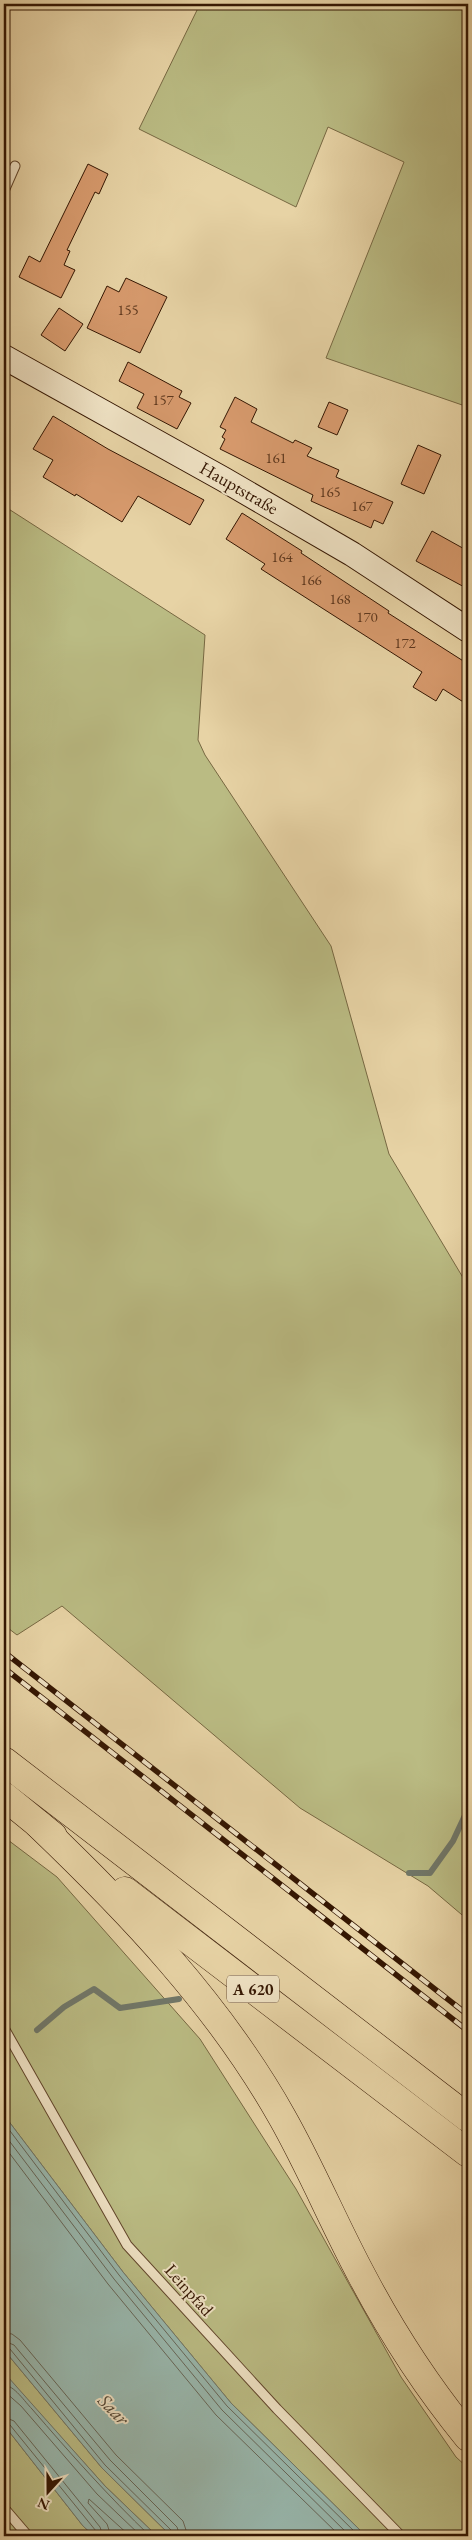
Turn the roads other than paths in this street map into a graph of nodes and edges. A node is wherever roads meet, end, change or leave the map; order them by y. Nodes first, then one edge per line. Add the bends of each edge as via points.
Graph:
1 (15, 166) dead end
2 (4, 191) edge
3 (4, 357) edge
4 (468, 630) edge
5 (4, 1761) edge
6 (4, 1796) edge
7 (38, 1824) junction
8 (4, 2028) edge
9 (468, 2118) edge
10 (468, 2153) edge
11 (468, 2437) edge
12 (4, 2508) edge
13 (28, 2536) edge
14 (401, 2536) edge

1 - 2 lane
3 - 4 main road, Hauptstraße via 352,554
5 - 9 highway, A 620
6 - 7 highway, A 620
7 - 10 highway, A 620
7 - 11 highway via 134,1920 193,1987 233,2041 282,2118 387,2320 415,2367
8 - 14 lane, Leinpfad via 127,2245 277,2409
12 - 13 lane

